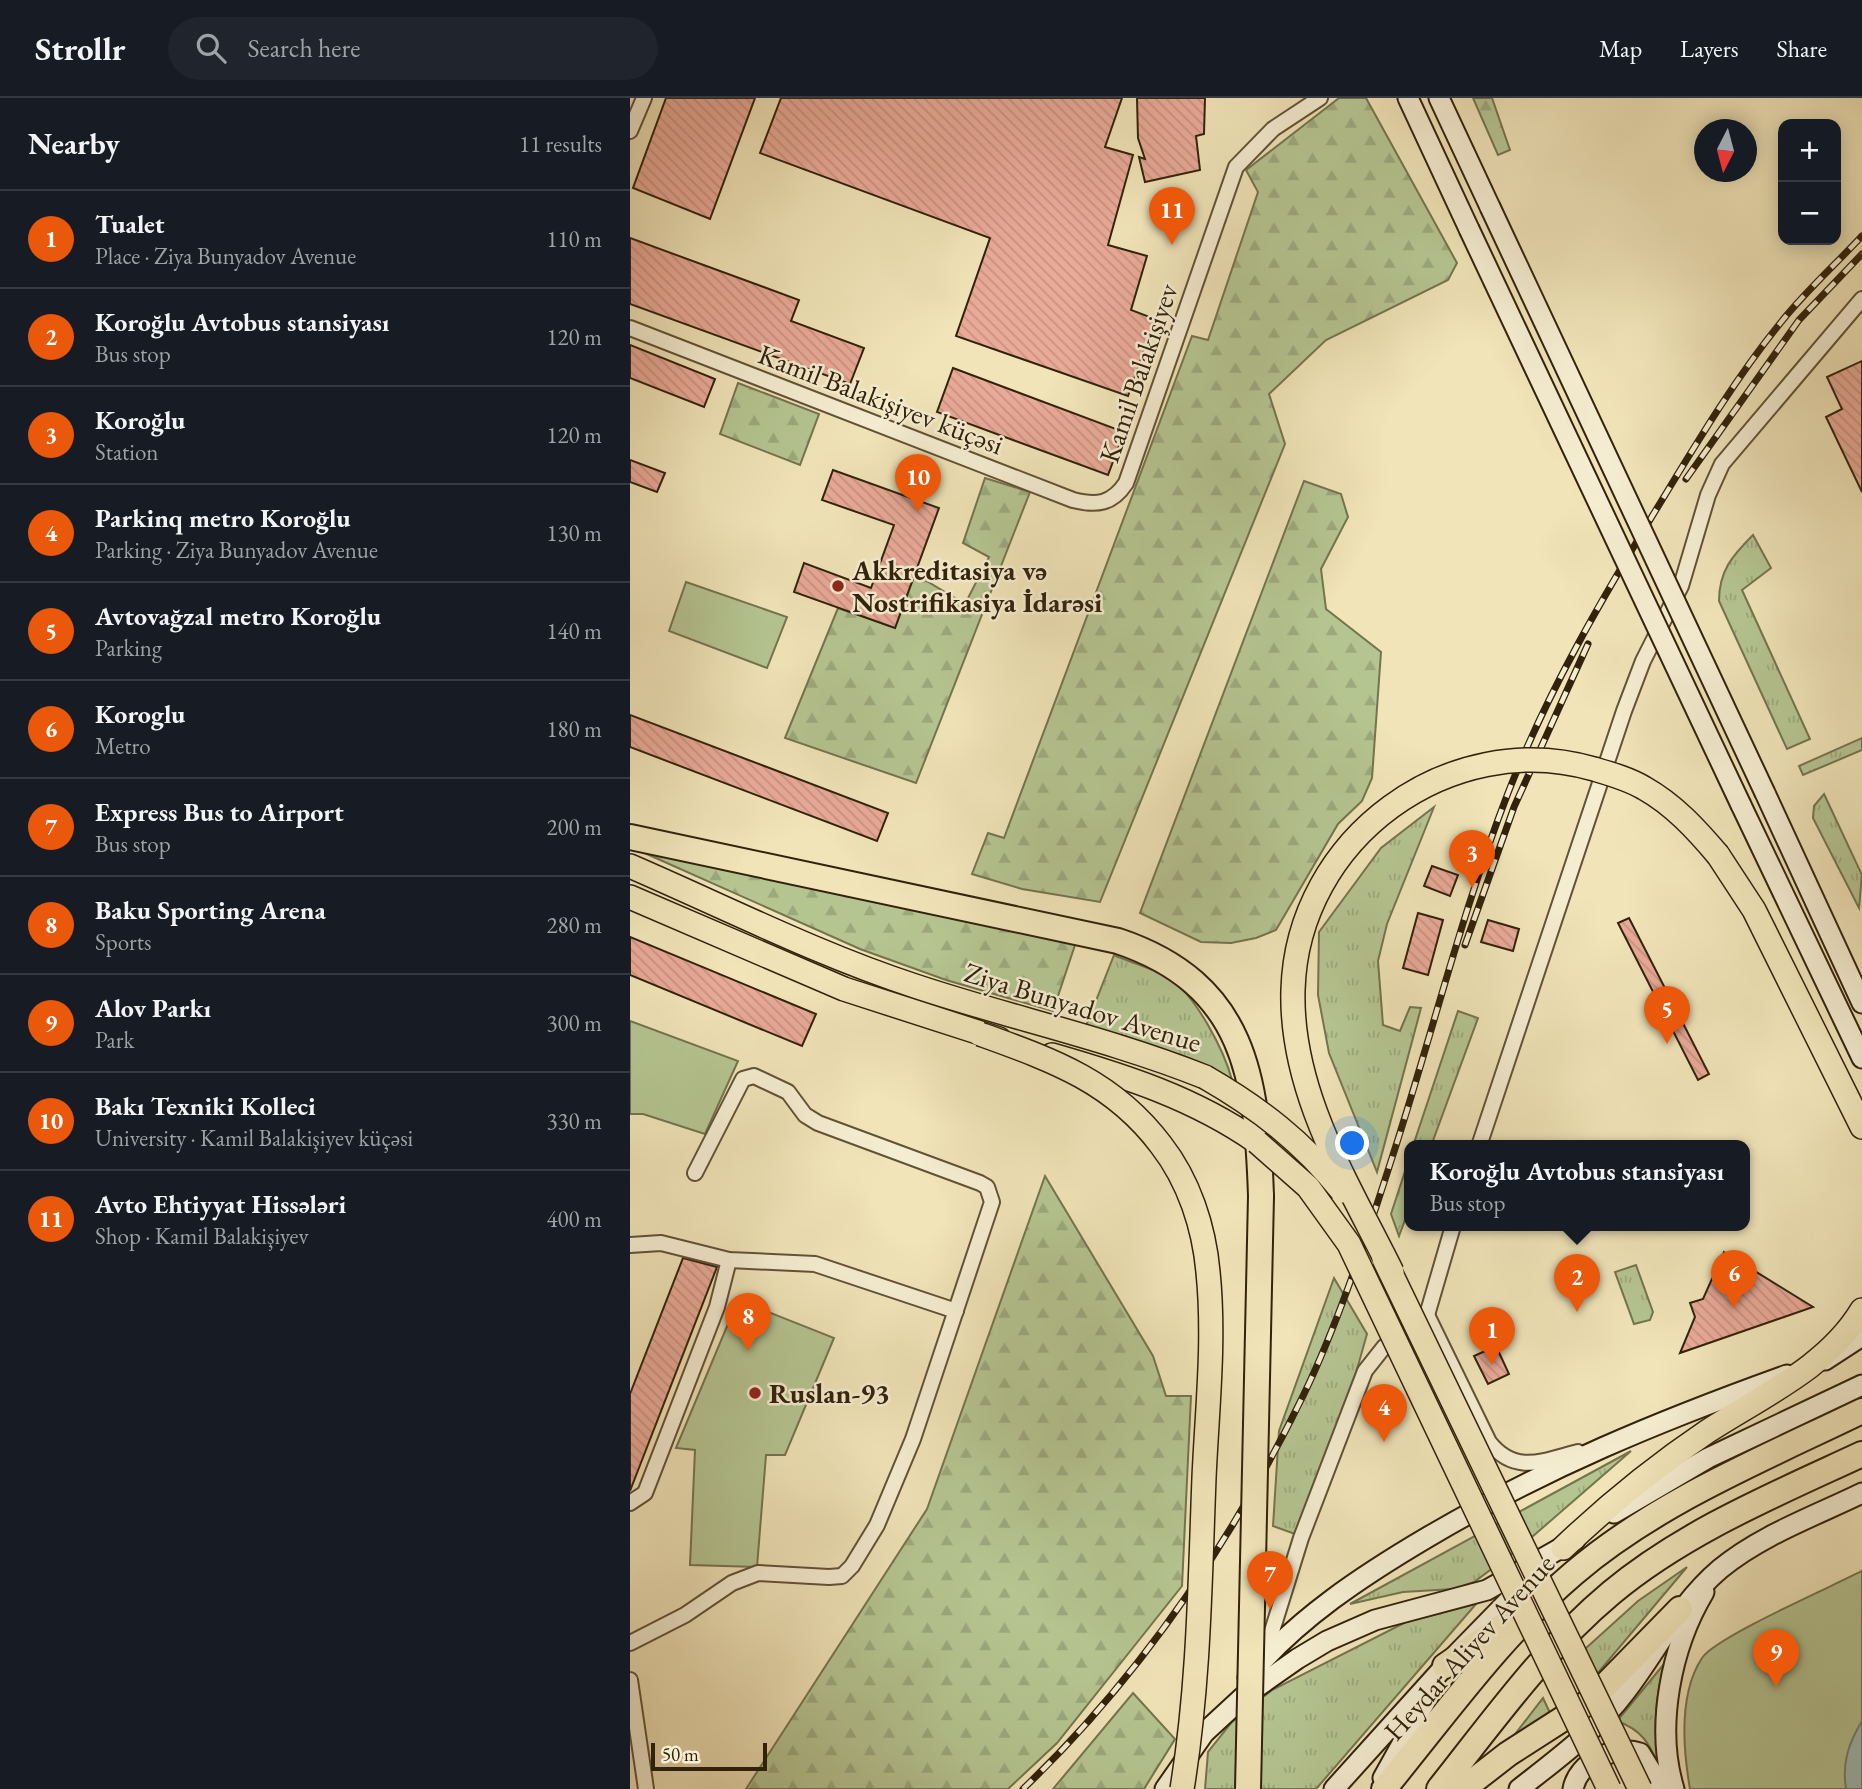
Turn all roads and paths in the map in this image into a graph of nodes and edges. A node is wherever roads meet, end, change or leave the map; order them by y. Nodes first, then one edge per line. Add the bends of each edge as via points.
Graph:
1 (643, 98) edge
2 (1320, 98) edge
3 (1408, 98) edge
4 (1439, 98) edge
5 (630, 131) edge
6 (1862, 299) edge
7 (630, 328) edge
8 (1115, 497) joint
9 (630, 837) edge
10 (630, 866) edge
11 (630, 897) edge
12 (1862, 1003) edge
13 (980, 1034) junction
14 (1862, 1058) edge
15 (1862, 1127) edge
16 (1481, 1140) edge
17 (695, 1173) dead end
18 (1452, 1231) edge
19 (630, 1245) edge
20 (729, 1260) junction
21 (1392, 1272) junction
22 (1862, 1310) edge
23 (956, 1311) junction
24 (1427, 1315) junction
25 (1862, 1336) edge
26 (1807, 1368) junction
27 (1862, 1385) edge
28 (1862, 1411) edge
29 (1603, 1445) junction
30 (1862, 1454) edge
31 (1862, 1493) edge
32 (630, 1503) edge
33 (1563, 1548) junction
34 (1716, 1573) junction
35 (1562, 1584) junction
36 (1680, 1609) junction
37 (630, 1643) edge
38 (1264, 1658) junction
39 (1445, 1666) junction
40 (630, 1680) edge
41 (1195, 1701) junction
42 (1204, 1733) junction
43 (646, 1789) edge
44 (1165, 1789) edge
45 (1182, 1789) edge
46 (1191, 1789) edge
47 (1248, 1789) edge
48 (1334, 1789) edge
49 (1377, 1789) edge
50 (1384, 1789) edge
51 (1439, 1789) edge
52 (1463, 1789) edge
53 (1519, 1789) edge
54 (1573, 1789) edge
55 (1609, 1789) edge
56 (1640, 1789) edge
57 (1662, 1789) edge
58 (1674, 1789) edge

1 - 5 street
2 - 8 street, Kamil Balakişiyev via 1273,129 1236,167 1126,483
3 - 14 main road, bridge
4 - 12 main road, bridge
6 - 16 street via 1735,446 1715,476 1681,586 1624,711
7 - 8 street, Kamil Balakişiyev küçəsi via 1073,500 1104,503
9 - 47 highway, bridge via 1118,941 1160,958 1216,1006 1248,1067 1258,1116 1261,1196
10 - 21 main road, Ziya Bunyadov Avenue, bridge via 855,965 1166,1061 1223,1087 1278,1124 1315,1158 1344,1194
11 - 13 main road, Ziya Bunyadov Avenue via 844,989
13 - 41 main road, bridge via 1041,1056 1101,1086 1141,1120 1162,1146 1190,1196 1201,1230 1210,1300
13 - 55 main road, Ziya Bunyadov Avenue, bridge via 1140,1081 1195,1104 1257,1142 1308,1187 1349,1244
15 - 21 main road, bridge via 1754,910 1693,825 1642,787 1584,766 1555,761 1483,764 1421,785 1383,811 1340,855 1315,900 1296,961 1297,1053 1323,1132
17 - 23 street via 748,1076 788,1091 805,1115 818,1123 987,1187 991,1210
18 - 24 street
19 - 20 street via 679,1245
20 - 23 street via 815,1264
20 - 32 street via 717,1307 645,1493
21 - 56 main road, Ziya Bunyadov Avenue, bridge
22 - 26 main road via 1832,1348
23 - 37 street via 913,1440 877,1525 852,1566 842,1576 758,1573 732,1583 685,1615
24 - 29 street via 1498,1454 1509,1461 1537,1462
24 - 38 street via 1384,1347 1365,1371 1301,1538
25 - 26 main road
26 - 29 main road
26 - 33 main road via 1660,1465
27 - 33 main road via 1679,1474
28 - 35 highway, Heydar Aliyev Avenue via 1696,1493 1608,1548
29 - 38 main road via 1520,1485 1397,1555 1291,1630
30 - 51 highway via 1709,1528 1612,1592 1551,1650
31 - 34 main road via 1764,1540
33 - 39 main road
33 - 42 main road via 1487,1590 1375,1620 1327,1641 1243,1697
34 - 36 main road
34 - 58 main road via 1690,1621 1674,1672 1666,1733
35 - 39 highway
35 - 50 highway, Heydar Aliyev Avenue
36 - 52 highway via 1589,1702
36 - 53 main road via 1610,1710
38 - 42 main road
39 - 48 main road
39 - 49 main road
40 - 43 street
41 - 45 main road, bridge
41 - 46 main road, bridge
42 - 44 main road
54 - 57 main road via 1587,1766 1620,1750 1640,1753

